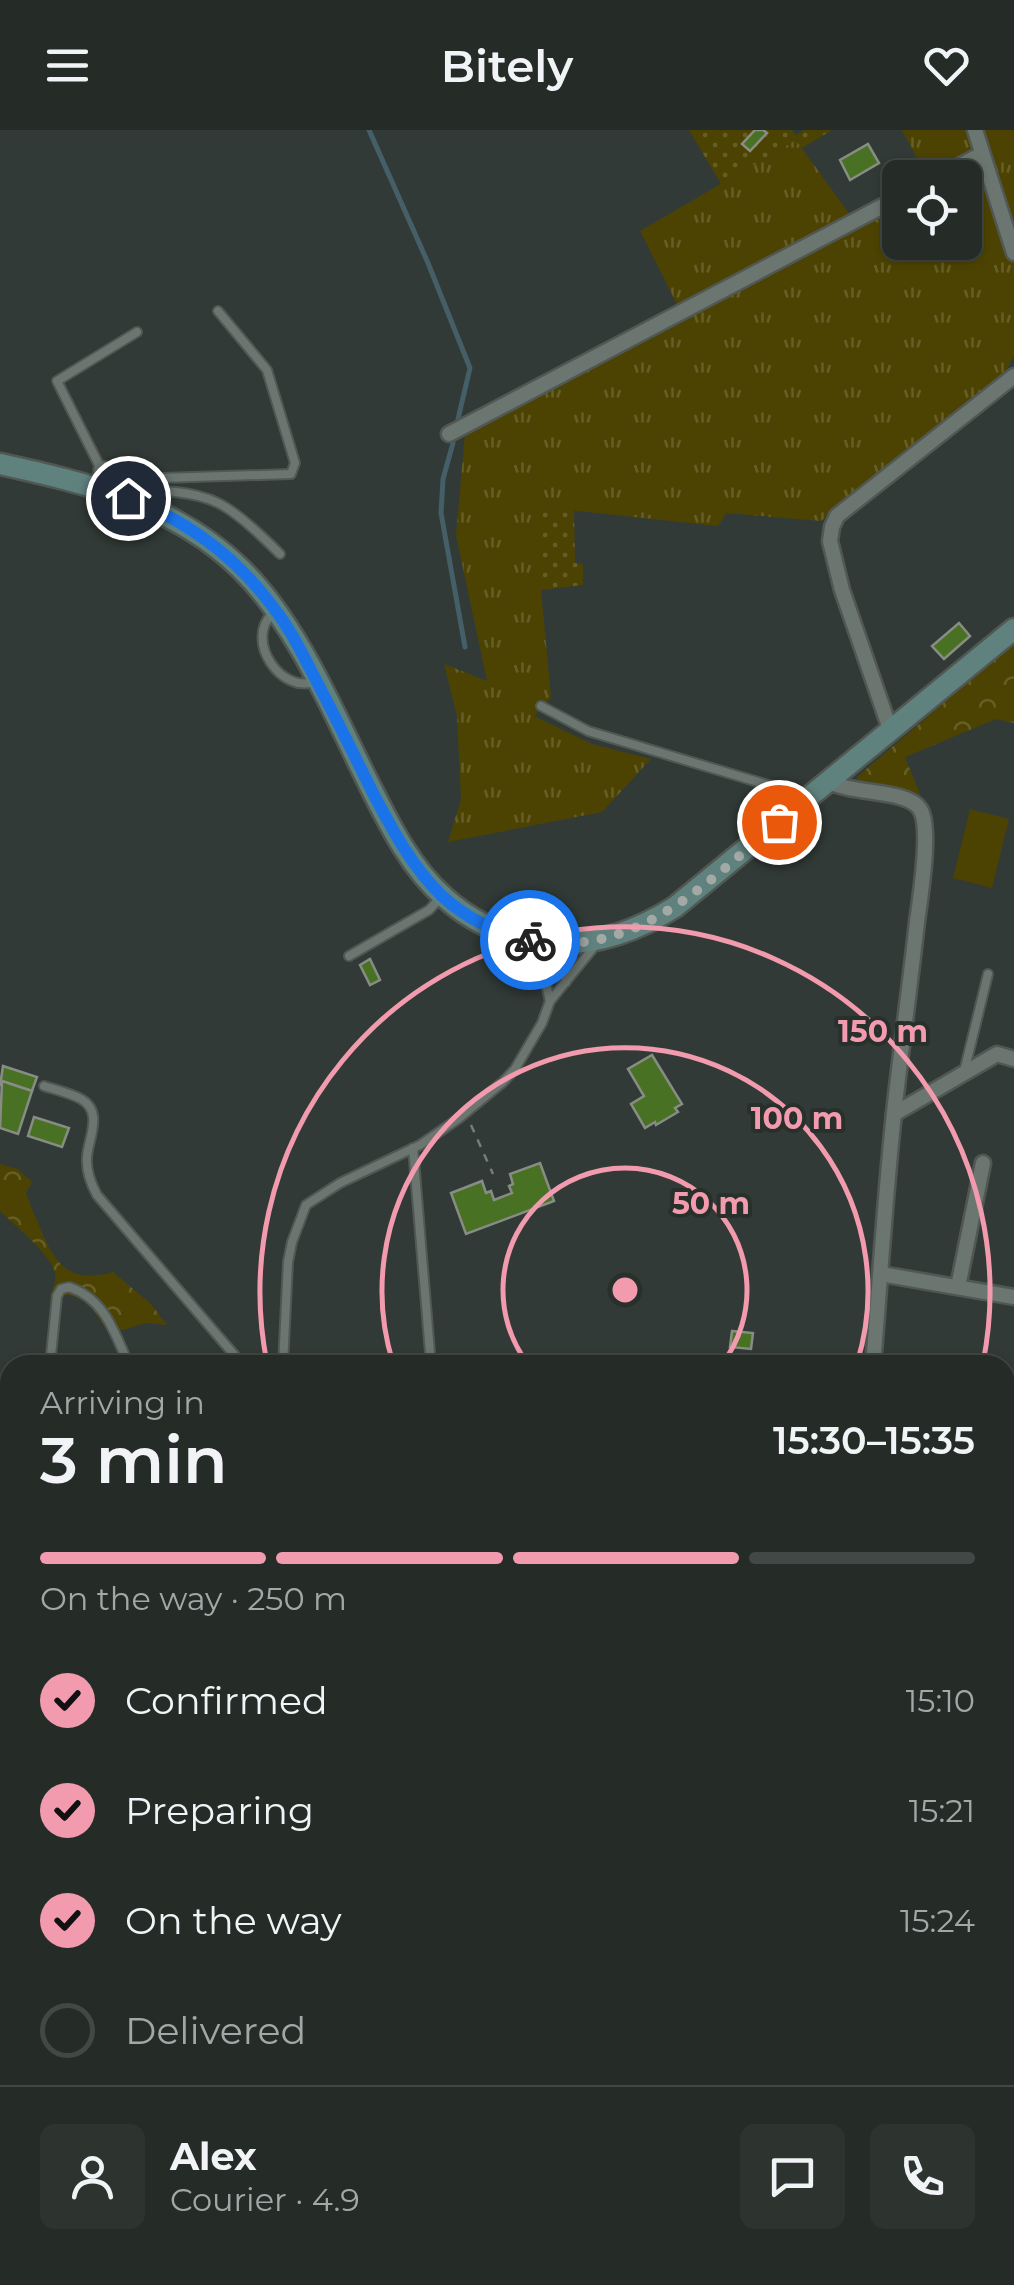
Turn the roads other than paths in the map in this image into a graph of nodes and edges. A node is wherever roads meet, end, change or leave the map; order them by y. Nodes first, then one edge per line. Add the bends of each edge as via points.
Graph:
1 (975, 130) edge
2 (982, 154) junction
3 (971, 160) edge
4 (882, 206) edge
5 (1014, 253) edge
6 (218, 311) dead end
7 (137, 332) dead end
8 (1014, 376) edge
9 (449, 434) dead end
10 (0, 464) edge
11 (100, 465) junction
12 (96, 487) junction
13 (128, 498) junction
14 (280, 554) dead end
15 (276, 610) junction
16 (1014, 629) edge
17 (316, 681) junction
18 (541, 706) dead end
19 (890, 729) junction
20 (828, 781) junction
21 (808, 797) junction
22 (442, 896) junction
23 (521, 939) junction
24 (603, 940) junction
25 (557, 944) junction
26 (349, 956) dead end
27 (988, 974) dead end
28 (544, 976) junction
29 (566, 982) junction
30 (550, 1001) junction
31 (1014, 1059) edge
32 (964, 1073) junction
33 (44, 1086) dead end
34 (894, 1114) junction
35 (413, 1148) junction
36 (983, 1163) dead end
37 (881, 1274) junction
38 (958, 1287) junction
39 (1014, 1297) edge
40 (51, 1355) edge
41 (125, 1355) edge
42 (235, 1355) edge
43 (283, 1355) edge
44 (430, 1355) edge
45 (874, 1355) edge

1 - 2 street
2 - 3 street
2 - 5 street
4 - 9 street
6 - 11 lane via 267,370 295,463 291,474 161,478
7 - 11 lane via 56,381
8 - 19 street via 836,516 832,526 842,590
10 - 12 main road
11 - 12 lane
12 - 13 main road
13 - 14 lane via 144,490 219,503
13 - 15 main road via 220,550
15 - 17 main road
15 - 17 lane via 261,635 274,669 298,682
16 - 19 main road
17 - 22 main road via 390,826
18 - 21 lane via 588,731
19 - 20 main road
20 - 21 main road
20 - 34 street via 909,799 926,820
21 - 24 main road via 676,906
22 - 23 main road
22 - 26 lane
23 - 25 main road
23 - 28 lane
24 - 25 main road
24 - 29 lane
25 - 28 lane
25 - 29 lane via 566,960
27 - 32 lane
28 - 30 lane
29 - 30 lane
30 - 35 lane via 503,1082
31 - 32 street via 996,1054
32 - 34 street
33 - 42 lane via 91,1108 86,1158 96,1195
34 - 37 street
35 - 43 lane via 306,1205 288,1262
35 - 44 lane
36 - 38 street
37 - 38 street
37 - 45 street
38 - 39 street
40 - 41 lane via 56,1296 69,1287 94,1300

